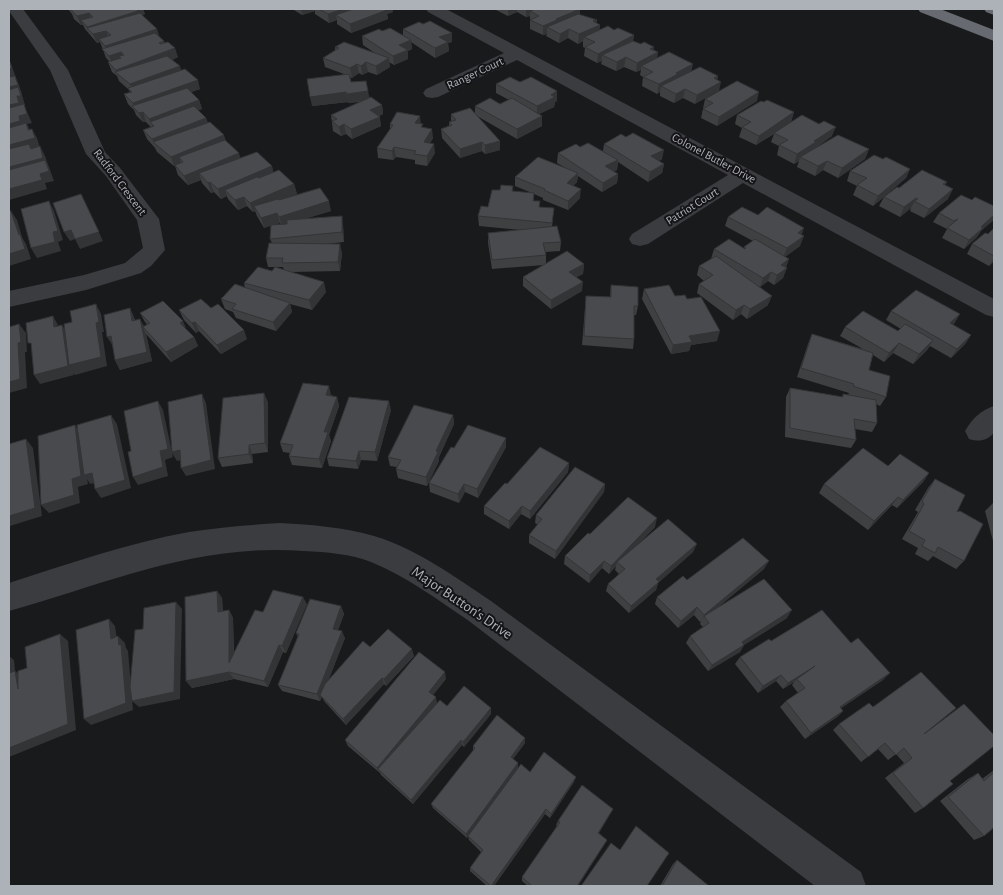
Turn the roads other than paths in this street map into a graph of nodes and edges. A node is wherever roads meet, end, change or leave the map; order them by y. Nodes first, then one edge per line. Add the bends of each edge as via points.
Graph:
1 (16, 9) edge
2 (434, 9) edge
3 (926, 9) edge
4 (994, 36) edge
5 (519, 53) junction
6 (432, 93) dead end
7 (744, 174) junction
8 (640, 239) dead end
9 (9, 299) edge
10 (994, 309) edge
11 (9, 597) edge
12 (847, 886) edge

1 - 9 street, Radford Crescent via 59,70 96,154 148,219 154,250 132,268
2 - 5 street, Colonel Butler Drive
3 - 4 highway
5 - 6 street, Ranger Court
5 - 7 street, Colonel Butler Drive
7 - 8 street, Patriot Court
7 - 10 street, Colonel Butler Drive
11 - 12 street, Major Button's Drive via 144,555 238,538 309,536 373,549 426,574 480,611

